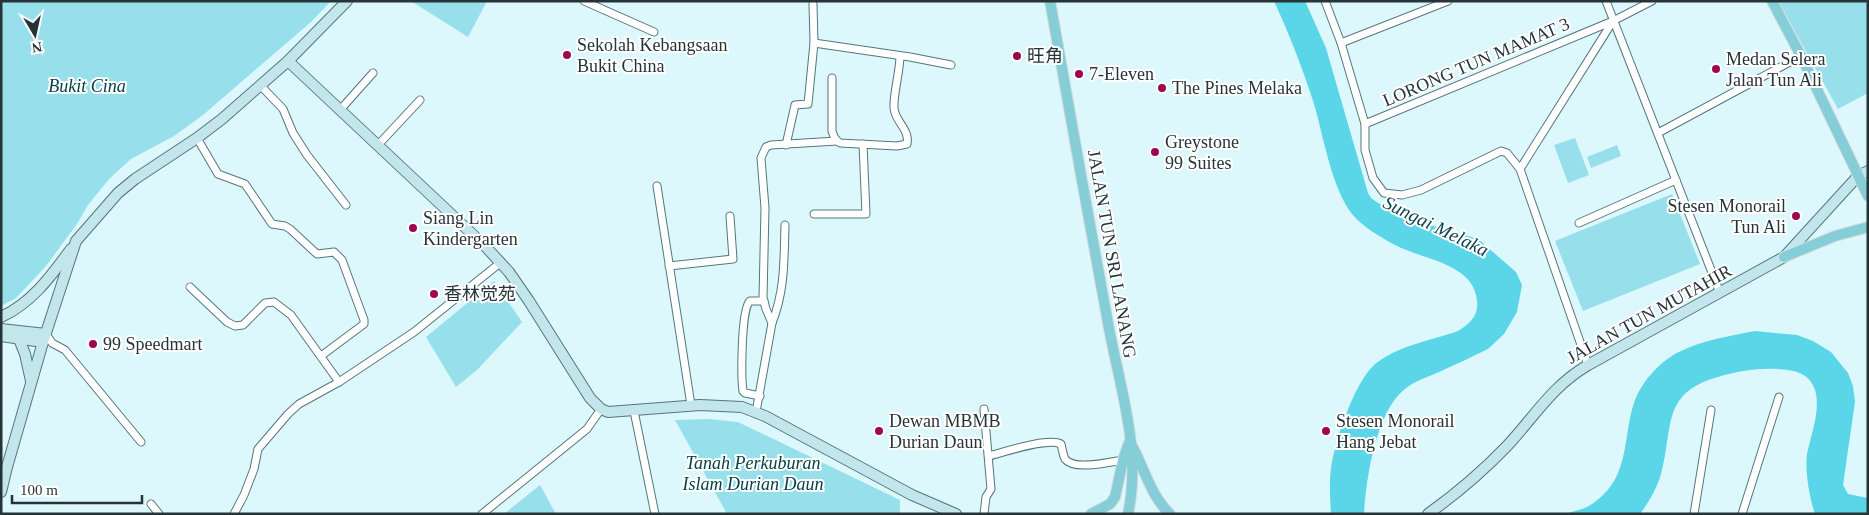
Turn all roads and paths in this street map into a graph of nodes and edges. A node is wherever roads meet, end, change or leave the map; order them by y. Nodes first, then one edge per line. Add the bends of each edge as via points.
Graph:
1 (347, 1) edge
2 (584, 1) edge
3 (1050, 1) edge
4 (1324, 1) edge
5 (1448, 1) edge
6 (1606, 1) edge
7 (1652, 1) edge
8 (1772, 1) edge
9 (812, 4) dead end
10 (1613, 21) junction
11 (654, 32) dead end
12 (814, 43) junction
13 (1341, 43) junction
14 (900, 56) junction
15 (1801, 56) junction
16 (288, 61) junction
17 (951, 65) dead end
18 (372, 73) dead end
19 (832, 78) dead end
20 (260, 85) junction
21 (420, 100) dead end
22 (340, 110) junction
23 (1365, 124) junction
24 (1658, 133) junction
25 (197, 138) junction
26 (837, 141) junction
27 (863, 144) junction
28 (378, 145) junction
29 (786, 145) junction
30 (1520, 169) junction
31 (1868, 171) edge
32 (1858, 176) junction
33 (1676, 180) junction
34 (657, 186) dead end
35 (1868, 196) edge
36 (346, 205) dead end
37 (814, 214) dead end
38 (730, 216) dead end
39 (1578, 223) dead end
40 (785, 225) dead end
41 (1868, 227) edge
42 (76, 241) junction
43 (1784, 257) junction
44 (500, 263) junction
45 (669, 266) junction
46 (190, 287) dead end
47 (1720, 293) junction
48 (764, 301) junction
49 (1, 317) edge
50 (772, 323) junction
51 (1, 329) edge
52 (1, 336) edge
53 (19, 339) junction
54 (47, 340) junction
55 (321, 356) junction
56 (1588, 365) junction
57 (339, 382) junction
58 (32, 385) junction
59 (760, 396) junction
60 (1779, 397) dead end
61 (691, 405) junction
62 (600, 409) junction
63 (984, 409) dead end
64 (1711, 410) dead end
65 (634, 411) junction
66 (756, 412) junction
67 (1132, 441) junction
68 (141, 442) dead end
69 (989, 456) junction
70 (1123, 460) junction
71 (1, 492) edge
72 (151, 504) dead end
73 (159, 514) edge
74 (234, 514) edge
75 (482, 514) edge
76 (655, 514) edge
77 (956, 514) edge
78 (984, 514) edge
79 (1091, 514) edge
80 (1128, 514) edge
81 (1170, 514) edge
82 (1428, 514) edge
83 (1694, 514) edge
84 (1742, 514) edge

1 - 16 street
2 - 11 street
3 - 67 main road, JALAN TUN SRI LANANG
4 - 13 street
5 - 13 street
6 - 10 street
7 - 10 street, LORONG TUN MAMAT 3
8 - 15 main road
9 - 12 street
10 - 23 street, LORONG TUN MAMAT 3
10 - 24 street
10 - 30 street
12 - 14 street
12 - 29 street via 808,104 795,105
13 - 23 street
14 - 17 street
14 - 27 street via 894,107 908,138 907,144
15 - 24 street
15 - 32 main road
16 - 20 street
16 - 22 street
18 - 22 street
19 - 26 street via 832,131
20 - 25 street
20 - 36 street via 283,109 293,133
21 - 28 street
22 - 28 street
23 - 30 street via 1365,150 1373,178 1384,193 1402,195 1421,190 1501,151 1508,153
24 - 33 street
25 - 42 street via 118,193
25 - 55 street via 218,174 245,184 272,224 290,229 317,254 334,252 342,260 364,324
26 - 27 street
26 - 29 street
27 - 37 street via 866,214
28 - 44 street
29 - 48 street via 771,145 761,158 765,208
30 - 56 street
31 - 32 street, JALAN TUN MUTAHIR
32 - 35 main road
32 - 43 street, JALAN TUN MUTAHIR
33 - 39 street
33 - 47 street
34 - 45 street
38 - 45 street via 733,259
40 - 50 street via 783,287
41 - 43 main road via 1835,236
42 - 49 street via 48,280 19,307
42 - 54 street
43 - 47 street, JALAN TUN MUTAHIR
44 - 57 street via 414,332
44 - 62 street
45 - 61 street
46 - 55 street via 235,326 243,325 265,303 274,302 291,315
47 - 56 street, JALAN TUN MUTAHIR
48 - 50 street
48 - 59 street via 746,304 744,318 743,391
50 - 59 street
51 - 54 street
52 - 53 street
53 - 54 street
53 - 58 street
54 - 58 street
54 - 68 street via 65,350
55 - 57 street
56 - 82 street, JALAN TUN MUTAHIR via 1551,393 1506,446
57 - 74 street via 299,404 258,449 254,469
58 - 71 street
59 - 66 street
60 - 84 street
61 - 65 street
61 - 66 street
62 - 65 street
62 - 75 street via 587,429
63 - 69 street
64 - 83 street
65 - 76 street
66 - 77 street
67 - 70 main road
67 - 80 main road, JALAN TUN SRI LANANG
67 - 81 main road via 1153,494
69 - 70 street via 1057,441 1065,459 1078,466
69 - 78 street via 991,489 986,497
70 - 79 main road via 1115,498
72 - 73 street

